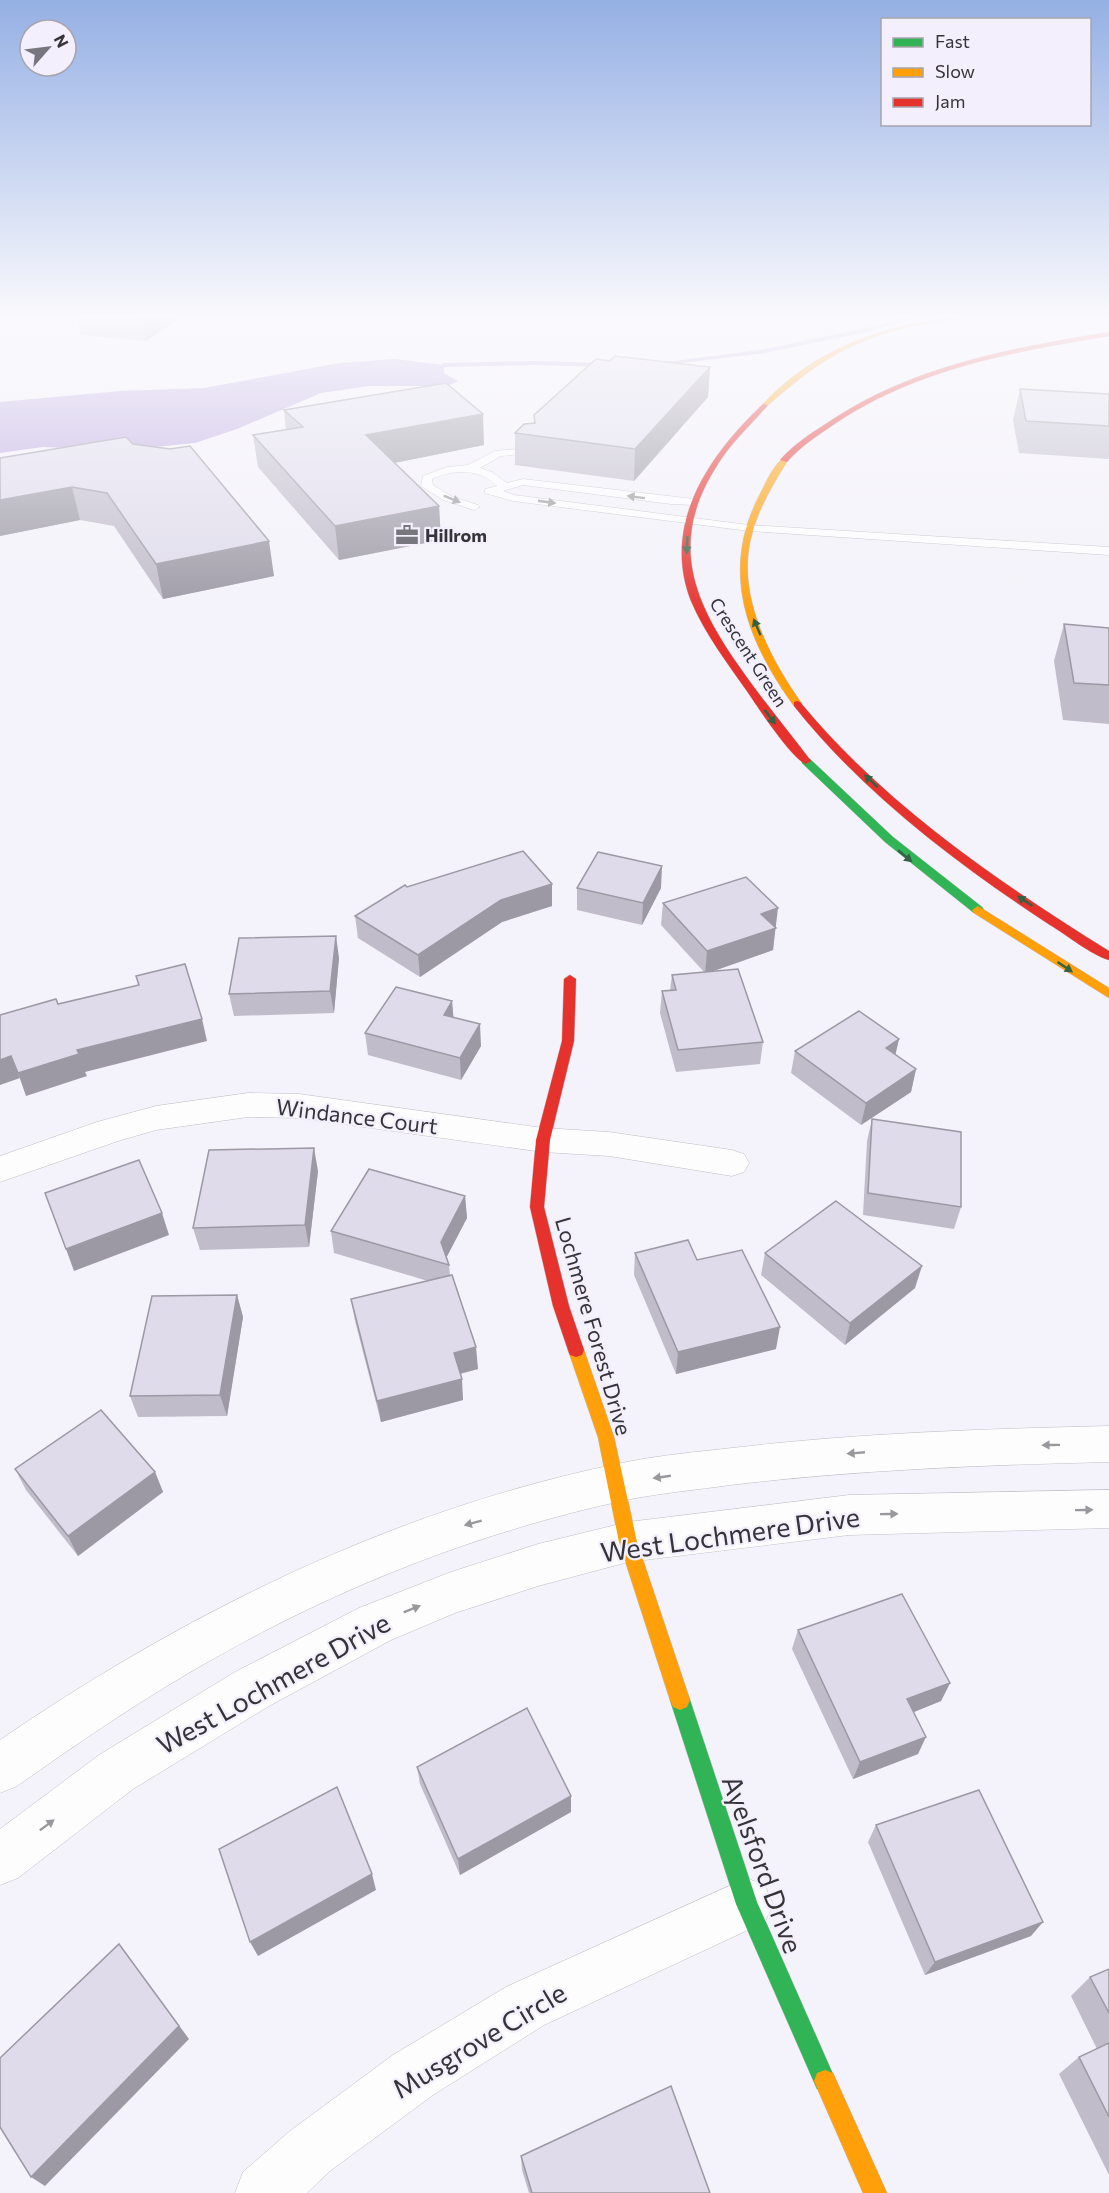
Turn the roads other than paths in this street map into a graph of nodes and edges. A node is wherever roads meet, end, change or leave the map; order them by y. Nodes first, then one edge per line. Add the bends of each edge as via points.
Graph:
1 (754, 416) edge
2 (837, 416) edge
3 (530, 451) edge
4 (469, 469) junction
5 (603, 477) edge
6 (504, 488) junction
7 (593, 491) junction
8 (694, 502) junction
9 (474, 507) dead end
10 (690, 520) junction
11 (749, 528) junction
12 (1109, 551) edge
13 (1109, 956) edge
14 (570, 979) dead end
15 (1109, 994) edge
16 (543, 1140) junction
17 (732, 1163) dead end
18 (0, 1169) edge
19 (1109, 1444) edge
20 (616, 1483) junction
21 (1109, 1509) edge
22 (628, 1542) junction
23 (0, 1768) edge
24 (0, 1860) edge
25 (747, 1904) junction
26 (264, 2193) edge
27 (875, 2193) edge

1 - 8 street, Crescent Green via 712,462
2 - 11 street, Crescent Green via 784,460
3 - 4 lane via 499,453
4 - 6 lane via 496,477
4 -> 9 lane via 436,473 427,478 428,486 447,498
5 - 7 lane
6 - 7 lane via 523,483
6 -> 10 lane via 489,491 513,498
8 -> 7 lane
8 - 10 street, Crescent Green
10 - 11 lane
10 -> 15 street, Crescent Green via 687,564 695,603 756,699 834,793 940,883
11 - 12 lane
13 -> 11 street, Crescent Green via 1004,887 940,838 892,801 821,734 777,673 752,616 744,568
14 - 16 street, Lochmere Forest Drive via 568,1041
16 - 17 street, Windance Court via 609,1144
16 - 18 street, Windance Court via 299,1106 248,1105 156,1118
16 - 20 street, Lochmere Forest Drive via 537,1207 561,1306 606,1437
19 -> 20 street via 873,1452
20 - 22 street, Lochmere Forest Drive
20 -> 23 street via 456,1527 320,1581 203,1640 90,1706
22 -> 21 street, West Lochmere Drive via 849,1515
24 -> 22 street, West Lochmere Drive via 116,1772 252,1689 375,1624 451,1593
22 - 25 street, Ayelsford Drive
25 - 26 street, Musgrove Circle via 525,2006 413,2075 310,2151
25 - 27 street, Ayelsford Drive

